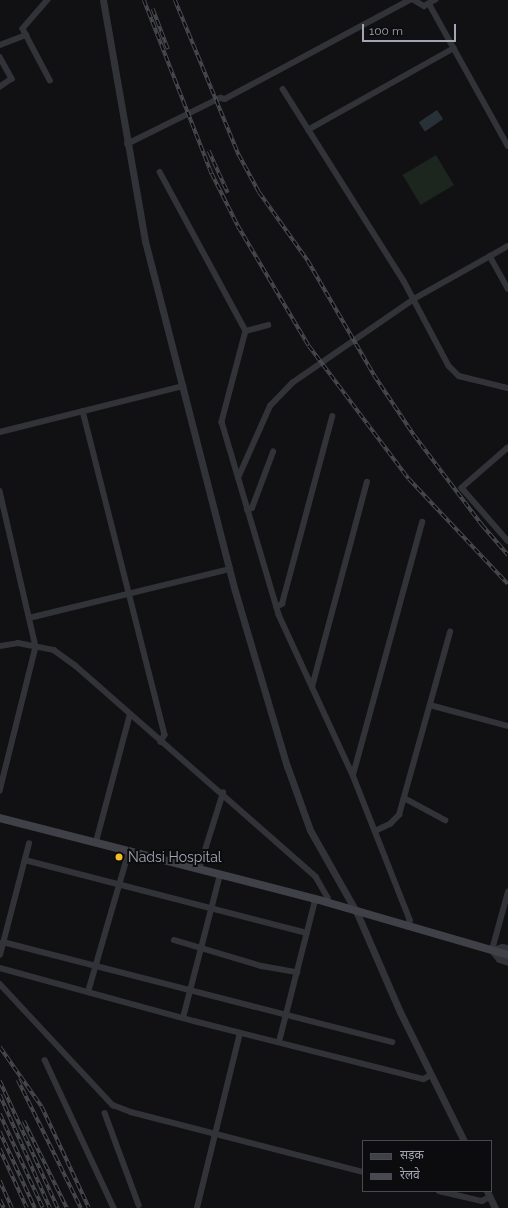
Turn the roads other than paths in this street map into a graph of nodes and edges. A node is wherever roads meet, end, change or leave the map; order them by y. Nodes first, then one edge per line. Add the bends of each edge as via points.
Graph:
1 (48, 0) edge
2 (103, 0) edge
3 (410, 0) edge
4 (414, 0) edge
5 (435, 0) edge
6 (430, 5) junction
7 (26, 35) junction
8 (0, 45) edge
9 (454, 48) junction
10 (1, 59) edge
11 (50, 80) dead end
12 (0, 86) edge
13 (283, 89) dead end
14 (308, 130) junction
15 (127, 144) junction
16 (508, 146) edge
17 (160, 172) dead end
18 (508, 246) edge
19 (490, 256) junction
20 (508, 288) edge
21 (414, 299) junction
22 (268, 324) dead end
23 (246, 331) junction
24 (184, 386) junction
25 (508, 388) edge
26 (83, 411) junction
27 (332, 417) dead end
28 (0, 432) edge
29 (508, 448) edge
30 (272, 452) dead end
31 (238, 478) junction
32 (367, 482) dead end
33 (0, 491) edge
34 (248, 510) junction
35 (422, 522) dead end
36 (508, 541) edge
37 (230, 569) junction
38 (131, 593) junction
39 (276, 607) junction
40 (30, 618) junction
41 (450, 632) dead end
42 (0, 646) edge
43 (36, 647) junction
44 (312, 687) junction
45 (430, 705) junction
46 (130, 714) junction
47 (508, 726) edge
48 (161, 742) junction
49 (353, 775) junction
50 (0, 791) edge
51 (223, 793) junction
52 (404, 798) junction
53 (0, 818) edge
54 (445, 820) dead end
55 (375, 832) junction
56 (96, 842) junction
57 (29, 844) dead end
58 (129, 851) junction
59 (25, 860) junction
60 (199, 869) junction
61 (220, 875) junction
62 (120, 884) junction
63 (508, 892) edge
64 (315, 901) junction
65 (326, 902) junction
66 (212, 908) junction
67 (357, 913) junction
68 (409, 928) junction
69 (307, 932) junction
70 (174, 940) dead end
71 (3, 942) junction
72 (202, 946) junction
73 (508, 948) edge
74 (495, 951) junction
75 (0, 955) edge
76 (508, 955) edge
77 (508, 962) edge
78 (96, 966) junction
79 (0, 968) edge
80 (297, 972) junction
81 (0, 984) edge
82 (190, 990) junction
83 (88, 992) junction
84 (286, 1015) junction
85 (183, 1018) junction
86 (240, 1033) junction
87 (279, 1042) junction
88 (392, 1042) dead end
89 (45, 1060) dead end
90 (431, 1074) junction
91 (106, 1113) dead end
92 (215, 1134) junction
93 (464, 1140) edge
94 (362, 1172) edge
95 (443, 1192) edge
96 (488, 1194) edge
97 (138, 1207) edge
98 (114, 1208) edge
99 (197, 1208) edge
100 (495, 1208) edge

1 - 7 street via 23,29
2 - 15 street
3 - 15 street via 225,98 220,98
4 - 6 street via 420,5
5 - 6 street
6 - 9 street
7 - 8 street
7 - 11 street
9 - 14 street
9 - 16 street
10 - 12 street via 12,79
13 - 14 street
14 - 21 street
15 - 24 street via 145,241
17 - 23 street
18 - 19 street
19 - 20 street
19 - 21 street
21 - 25 street via 449,366 458,376
21 - 31 street via 287,389 270,406
22 - 23 street
23 - 31 street via 222,422
24 - 26 street
24 - 37 street
26 - 28 street
26 - 38 street
27 - 39 street via 282,604
29 - 36 street via 462,488
30 - 34 street via 252,508
31 - 34 street
32 - 44 street
33 - 40 street
34 - 39 street
35 - 49 street
37 - 38 street
37 - 67 street via 287,766 310,830
38 - 40 street
38 - 48 street via 165,735
39 - 44 street
40 - 43 street
41 - 45 street
42 - 43 street via 18,644
43 - 46 street via 54,650 75,665
43 - 50 street
44 - 49 street
45 - 47 street
45 - 52 street
46 - 48 street
46 - 56 street
48 - 51 street
49 - 55 street
51 - 60 street
51 - 65 street via 316,877 328,898
52 - 54 street
52 - 55 street via 399,815 390,824
53 - 56 main road
55 - 68 street via 410,920
56 - 58 main road
57 - 59 street
58 - 60 main road
58 - 62 street
59 - 62 street
59 - 71 street
60 - 61 main road
61 - 64 main road
61 - 66 street
62 - 66 street
62 - 78 street
63 - 74 street
64 - 65 main road
64 - 69 street
65 - 67 main road
66 - 69 street
66 - 72 street
67 - 68 main road
67 - 90 street via 400,1012
68 - 74 main road
69 - 80 street
70 - 72 street
71 - 75 street
71 - 78 street
72 - 80 street via 262,966
72 - 82 street
73 - 74 street via 502,946
74 - 76 main road
74 - 77 street via 499,959
78 - 82 street
78 - 83 street
79 - 83 street
80 - 84 street
81 - 92 street via 113,1105
82 - 84 street
82 - 85 street
83 - 85 street
84 - 87 street
84 - 88 street
85 - 86 street
86 - 87 street
86 - 92 street
87 - 90 street via 424,1079
89 - 98 street
90 - 93 street
91 - 97 street
92 - 94 street
92 - 99 street
95 - 96 street via 482,1202
96 - 100 street

